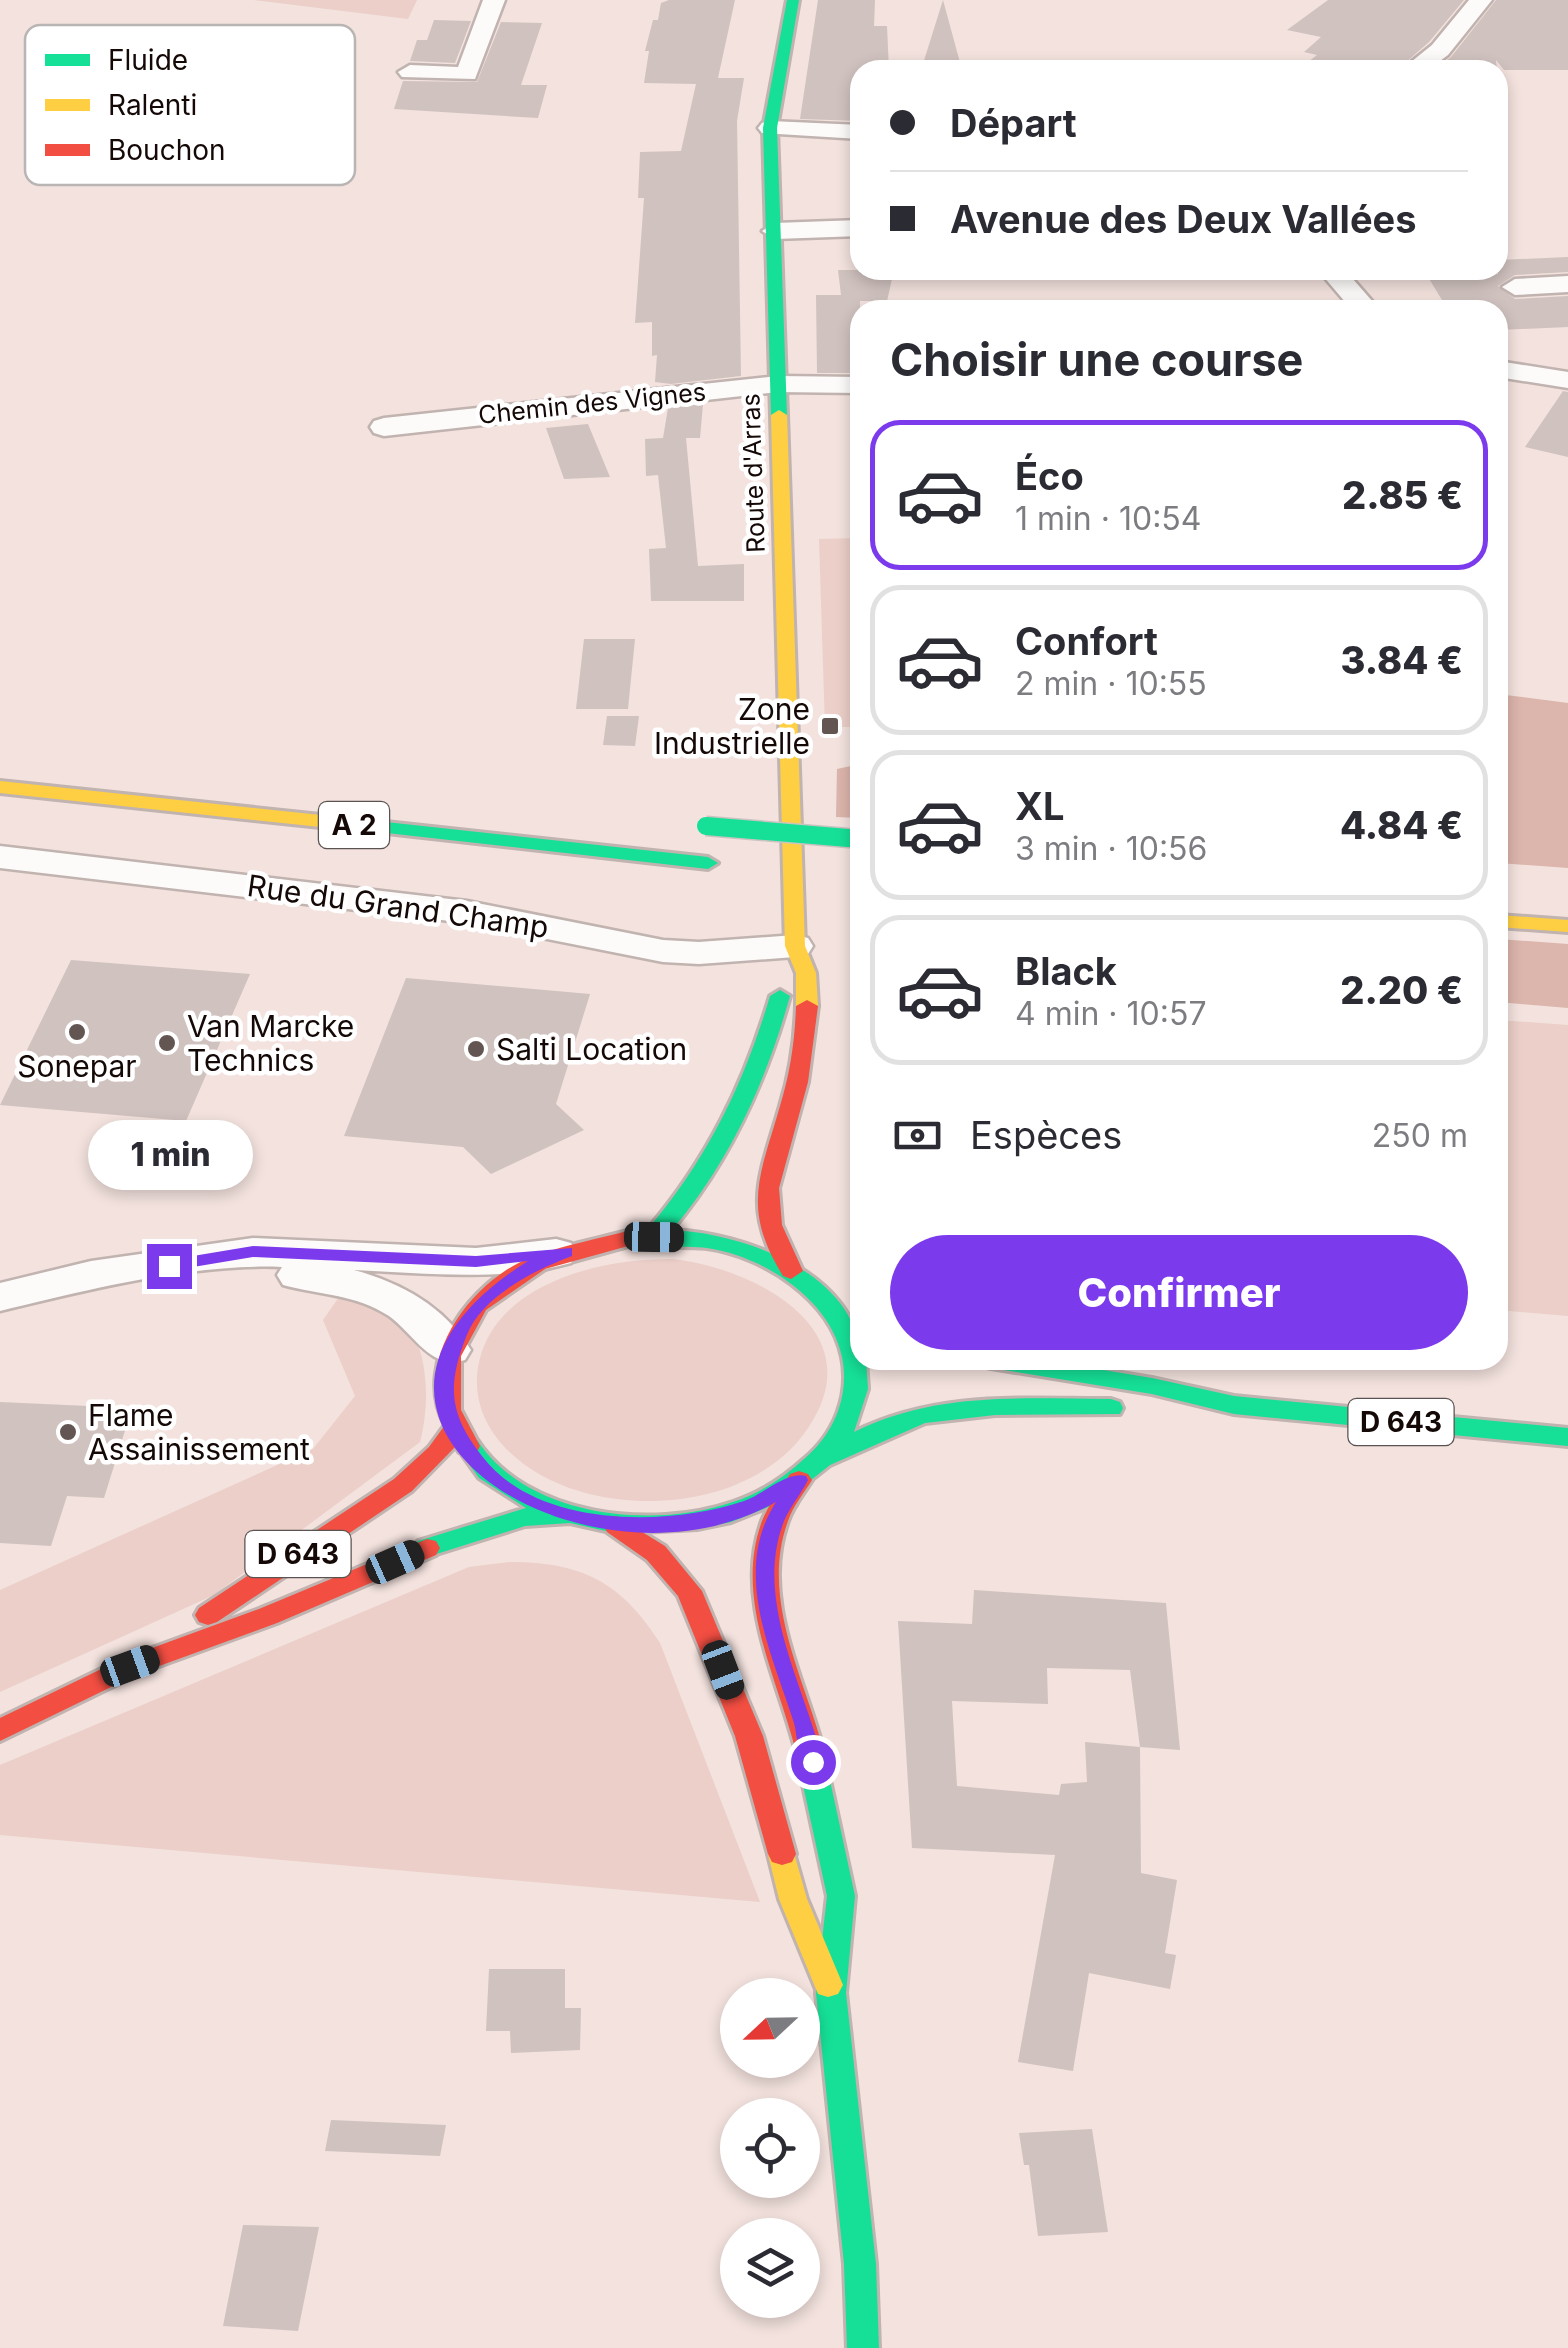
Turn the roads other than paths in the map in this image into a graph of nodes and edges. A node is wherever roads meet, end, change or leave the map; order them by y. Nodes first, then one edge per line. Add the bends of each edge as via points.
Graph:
1 (494, 0) edge
2 (793, 0) edge
3 (1481, 0) edge
4 (1426, 60) edge
5 (410, 72) dead end
6 (770, 128) junction
7 (850, 132) edge
8 (850, 228) edge
9 (775, 232) junction
10 (1341, 280) edge
11 (1568, 284) edge
12 (1516, 288) dead end
13 (1358, 300) edge
14 (1508, 371) edge
15 (1568, 380) edge
16 (778, 384) junction
17 (850, 385) edge
18 (384, 427) dead end
19 (0, 787) edge
20 (696, 825) dead end
21 (850, 838) edge
22 (0, 856) edge
23 (718, 864) dead end
24 (765, 868) dead end
25 (822, 872) dead end
26 (1508, 921) edge
27 (1568, 926) edge
28 (796, 946) junction
29 (654, 1237) junction
30 (566, 1252) junction
31 (190, 1263) junction
32 (791, 1272) junction
33 (0, 1297) edge
34 (830, 1304) junction
35 (850, 1315) edge
36 (850, 1338) edge
37 (450, 1350) junction
38 (859, 1370) edge
39 (1052, 1370) edge
40 (1234, 1405) junction
41 (454, 1430) junction
42 (1568, 1437) edge
43 (826, 1457) junction
44 (799, 1480) junction
45 (568, 1516) junction
46 (616, 1525) junction
47 (130, 1666) junction
48 (0, 1730) edge
49 (831, 1993) junction
50 (863, 2348) edge

1 - 5 street via 467,74
2 - 6 main road, Route d'Arras
3 - 4 street
6 - 7 street
6 - 9 main road, Route d'Arras
8 - 9 street
9 - 16 main road, Route d'Arras
10 - 13 street
11 - 12 street
14 - 15 street
16 - 17 street, Chemin des Vignes
16 - 18 street, Chemin des Vignes
16 - 28 main road, Route d'Arras
19 - 23 main road, A 2
20 - 21 main road, bridge
22 - 28 street, Rue du Grand Champ via 442,909 663,951
24 - 25 main road
26 - 27 main road
28 - 29 main road via 750,1089 691,1196
28 - 32 main road via 808,979 804,1038 789,1116 770,1162 768,1198 776,1250
29 - 30 main road
29 - 32 main road via 727,1245
30 - 31 street via 476,1262 253,1252
30 - 37 main road via 493,1292
31 - 33 street
31 - 37 street via 366,1287 407,1305
32 - 34 main road
34 - 35 main road
34 - 36 main road
37 - 41 main road via 445,1403
38 - 43 main road via 854,1412
39 - 40 main road, D 643
40 - 42 main road, D 643
40 - 43 main road, D 643 via 941,1411 889,1426
41 - 45 main road via 496,1482
41 - 47 main road, D 643 via 403,1485
43 - 44 main road
44 - 46 main road via 715,1518
44 - 49 main road via 767,1548 766,1591 841,1896
45 - 46 main road
45 - 47 main road, D 643 via 524,1516 475,1530
46 - 49 main road via 656,1553 690,1592 749,1736 794,1899
47 - 48 main road, D 643
49 - 50 main road

